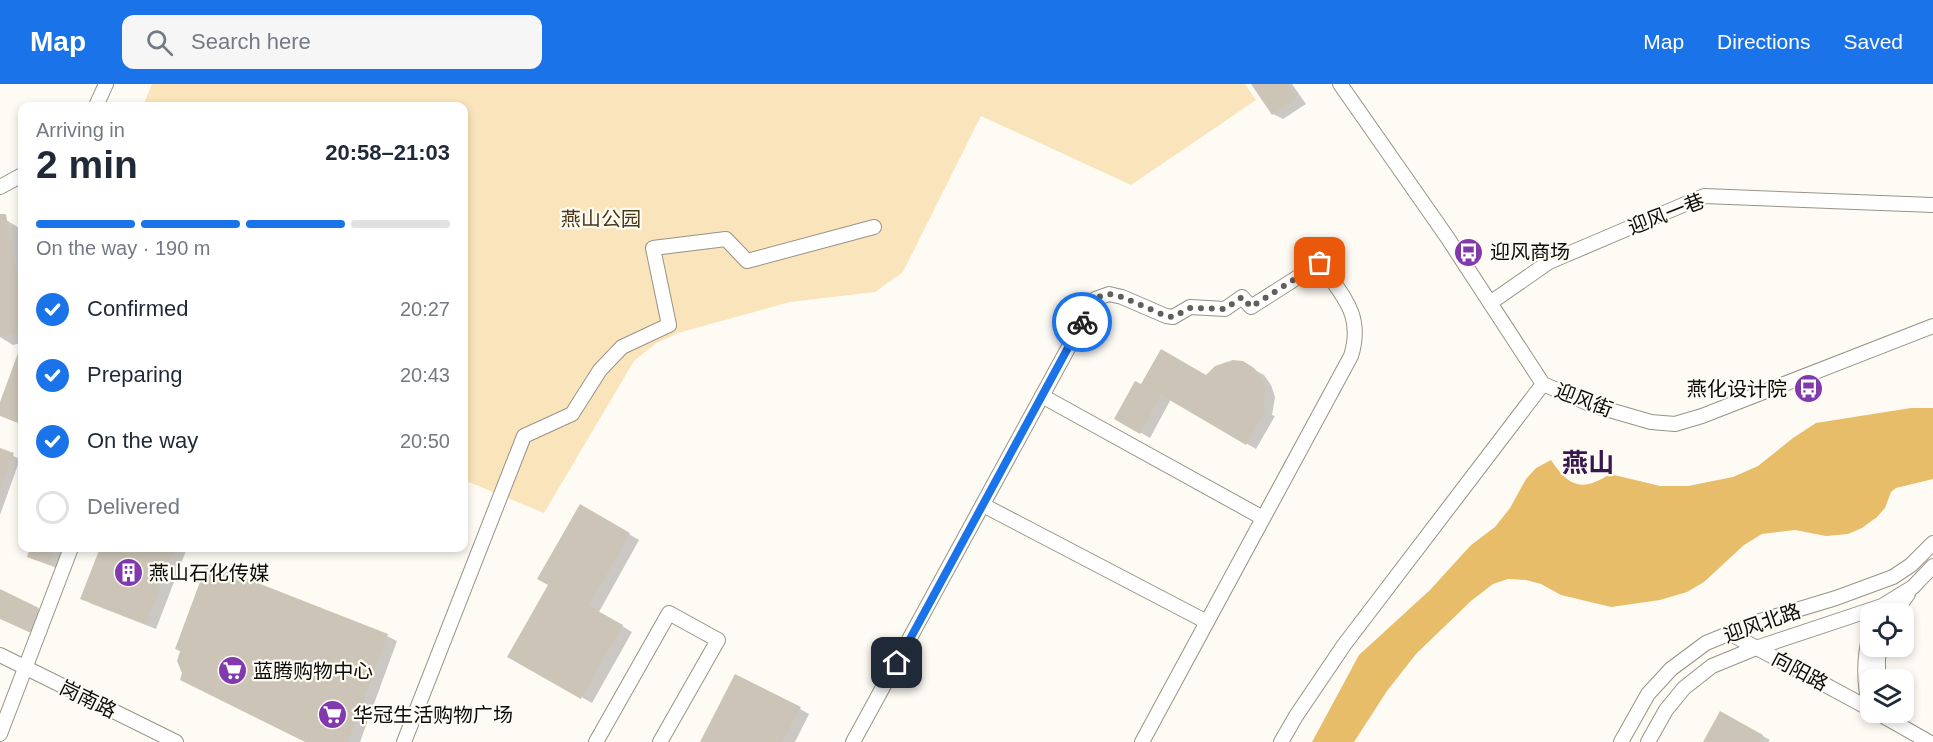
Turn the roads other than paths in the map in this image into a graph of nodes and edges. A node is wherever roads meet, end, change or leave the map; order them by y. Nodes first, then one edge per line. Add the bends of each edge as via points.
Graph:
1 (106, 84) edge
2 (1340, 84) edge
3 (98, 102) edge
4 (18, 178) edge
5 (0, 188) edge
6 (1933, 205) edge
7 (874, 227) dead end
8 (1490, 303) junction
9 (1933, 326) edge
10 (1543, 384) junction
11 (1042, 396) junction
12 (983, 505) junction
13 (1263, 518) junction
14 (1933, 543) edge
15 (70, 552) edge
16 (1911, 565) junction
17 (1933, 566) edge
18 (1889, 603) edge
19 (1894, 603) edge
20 (1860, 618) edge
21 (1207, 621) junction
22 (1729, 633) junction
23 (1756, 648) junction
24 (0, 656) edge
25 (26, 668) junction
26 (1860, 704) edge
27 (1898, 723) edge
28 (0, 734) edge
29 (176, 742) edge
30 (404, 742) edge
31 (596, 742) edge
32 (660, 742) edge
33 (853, 742) edge
34 (1142, 742) edge
35 (1281, 742) edge
36 (1621, 742) edge
37 (1648, 742) edge
38 (1929, 742) edge

1 - 3 street
2 - 8 street, 迎风街
4 - 5 street
6 - 8 street, 迎风一巷 via 1704,196 1549,262
7 - 30 street via 747,261 726,239 653,248 669,325 622,347 600,370 572,414 524,436
8 - 10 street, 迎风街
9 - 10 street, 迎风街 via 1675,424 1651,422 1592,405
10 - 35 street via 1344,645
11 - 12 street
11 - 13 street
11 - 13 street via 1095,298 1109,294 1122,297 1173,317 1190,308 1225,309 1242,297 1251,307 1320,263 1351,309 1356,324 1355,342 1338,382
12 - 21 street
12 - 33 street
13 - 21 street
14 - 16 street, 迎风北路
15 - 25 street
16 - 18 street
16 - 22 street, 迎风北路 via 1877,583
17 - 19 street
20 - 23 street, 迎风北路
21 - 34 street
22 - 23 street, 向阳路
22 - 36 street, 迎风北路 via 1671,669 1648,694
23 - 26 street, 向阳路
23 - 37 street, 迎风北路 via 1712,666 1684,688 1665,710
24 - 25 street, 岗南路
25 - 28 street
25 - 29 street, 岗南路
27 - 38 street
31 - 32 street via 669,613 718,640

